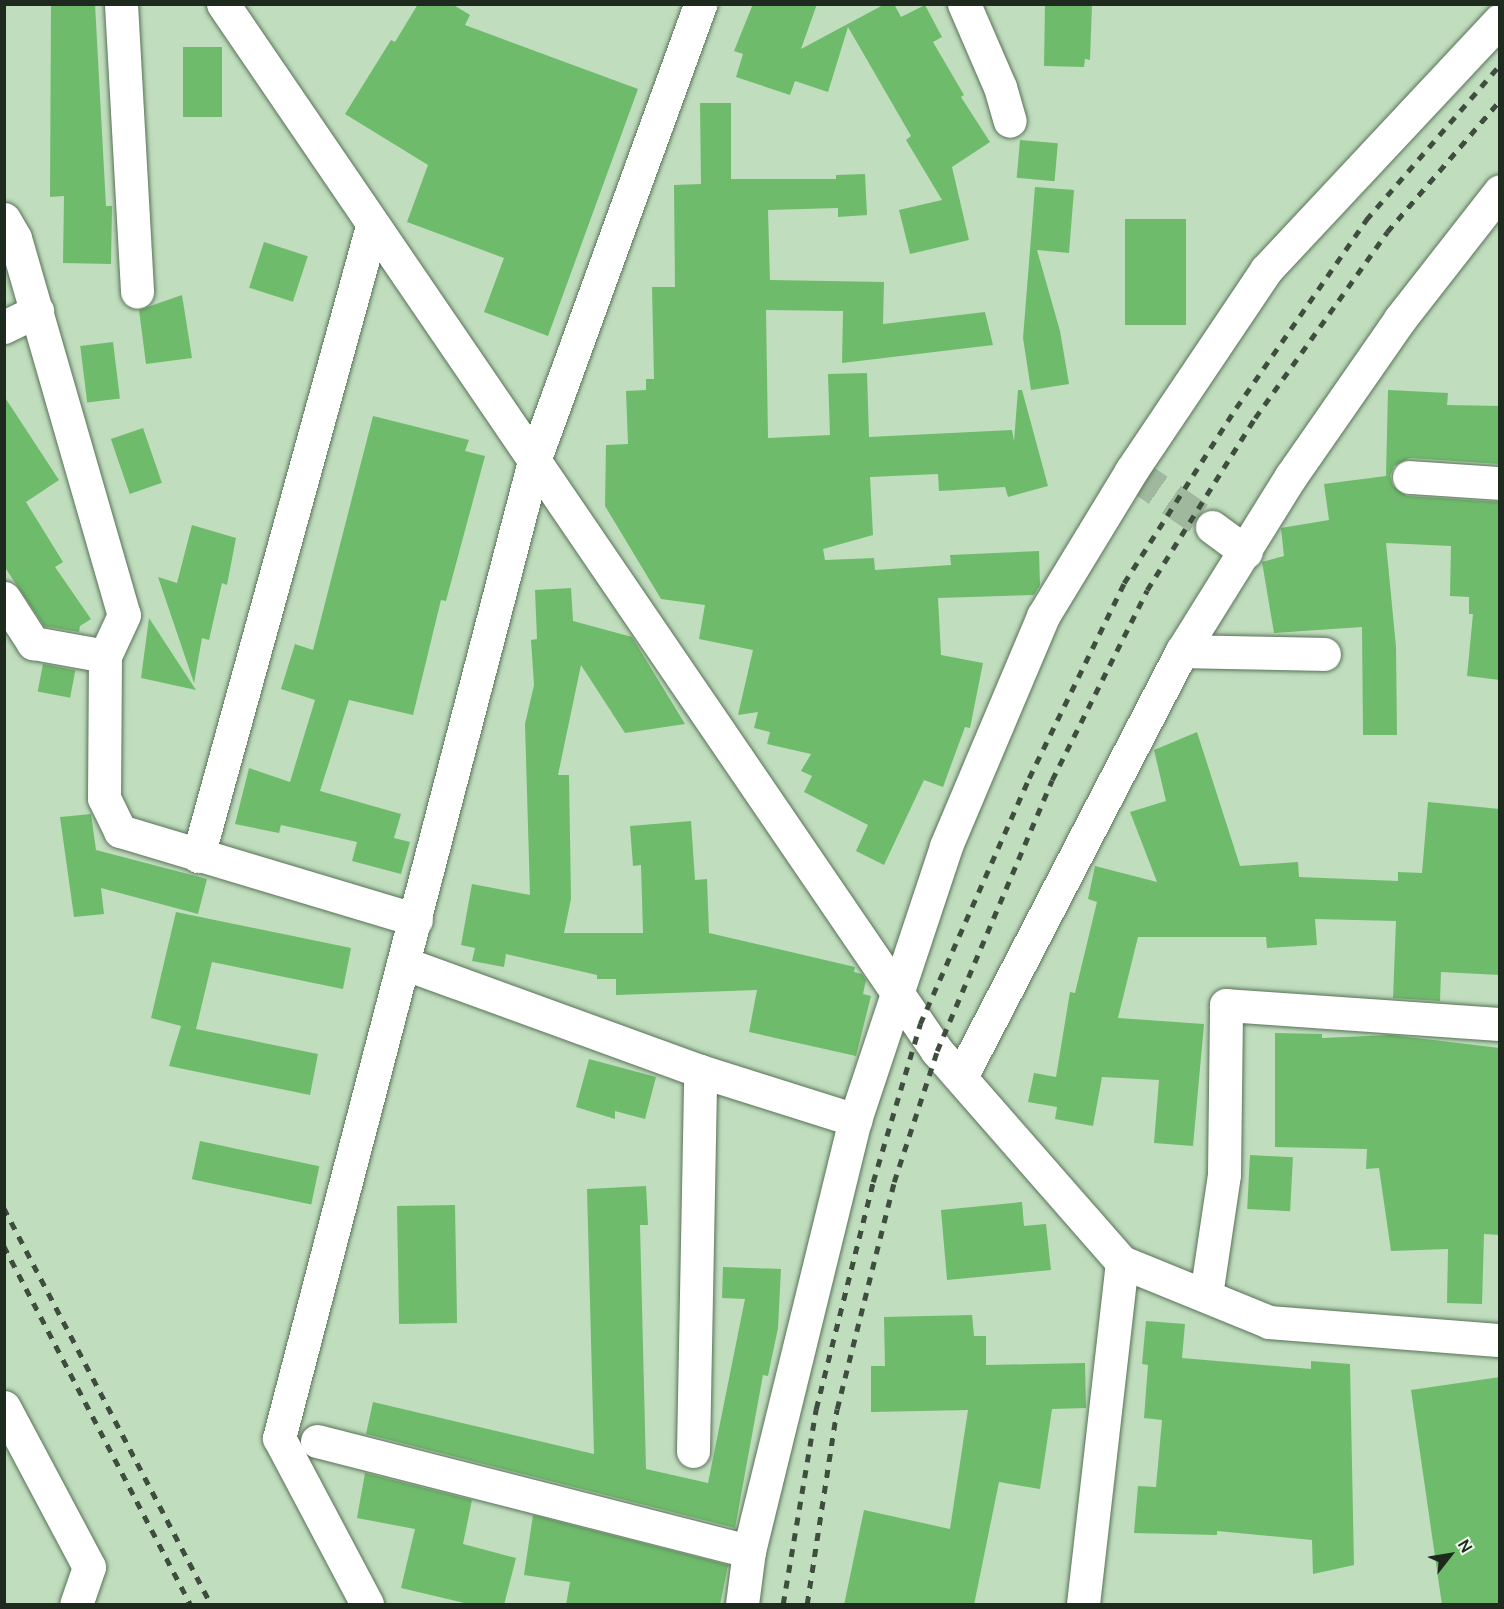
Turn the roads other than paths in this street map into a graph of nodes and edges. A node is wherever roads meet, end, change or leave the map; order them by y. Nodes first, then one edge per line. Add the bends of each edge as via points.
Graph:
1 (121, 4) edge
2 (223, 4) edge
3 (700, 4) edge
4 (964, 4) edge
5 (1500, 20) edge
6 (1010, 121) dead end
7 (1500, 191) edge
8 (4, 219) edge
9 (372, 226) junction
10 (137, 292) dead end
11 (37, 311) junction
12 (4, 327) edge
13 (534, 461) junction
14 (1409, 477) dead end
15 (1500, 483) edge
16 (1212, 527) tunnel mouth
17 (1246, 552) junction
18 (4, 598) edge
19 (1182, 651) junction
20 (1324, 654) dead end
21 (105, 656) junction
22 (198, 855) junction
23 (416, 920) junction
24 (406, 964) junction
25 (896, 990) junction
26 (1500, 1024) edge
27 (700, 1071) junction
28 (961, 1077) junction
29 (855, 1120) junction
30 (1122, 1262) junction
31 (1206, 1295) junction
32 (1500, 1340) edge
33 (4, 1407) edge
34 (317, 1441) dead end
35 (693, 1451) dead end
36 (749, 1551) junction
37 (76, 1605) edge
38 (367, 1605) edge
39 (742, 1605) edge
40 (1083, 1605) edge

1 - 10 street
2 - 9 street
3 - 13 street
4 - 6 street via 1000,87
5 - 25 street via 1266,270 1131,471 1043,616 946,846
7 - 17 street via 1400,319 1291,476
8 - 11 street via 15,238
9 - 13 street
9 - 22 street
11 - 12 street
11 - 21 street via 124,615
13 - 23 street
13 - 25 street
14 - 15 street
16 - 17 street
17 - 19 street
18 - 21 street via 33,643
19 - 20 street
19 - 28 street
21 - 22 street via 104,798 120,831
22 - 23 street
23 - 24 street
24 - 27 street
24 - 38 street via 279,1438
25 - 28 street
25 - 29 street
26 - 31 street via 1226,1005 1224,1174
27 - 29 street
27 - 35 street
28 - 30 street
29 - 36 street
30 - 31 street
30 - 40 street
31 - 32 street via 1269,1322
33 - 37 street via 89,1567
34 - 36 street
36 - 39 street

